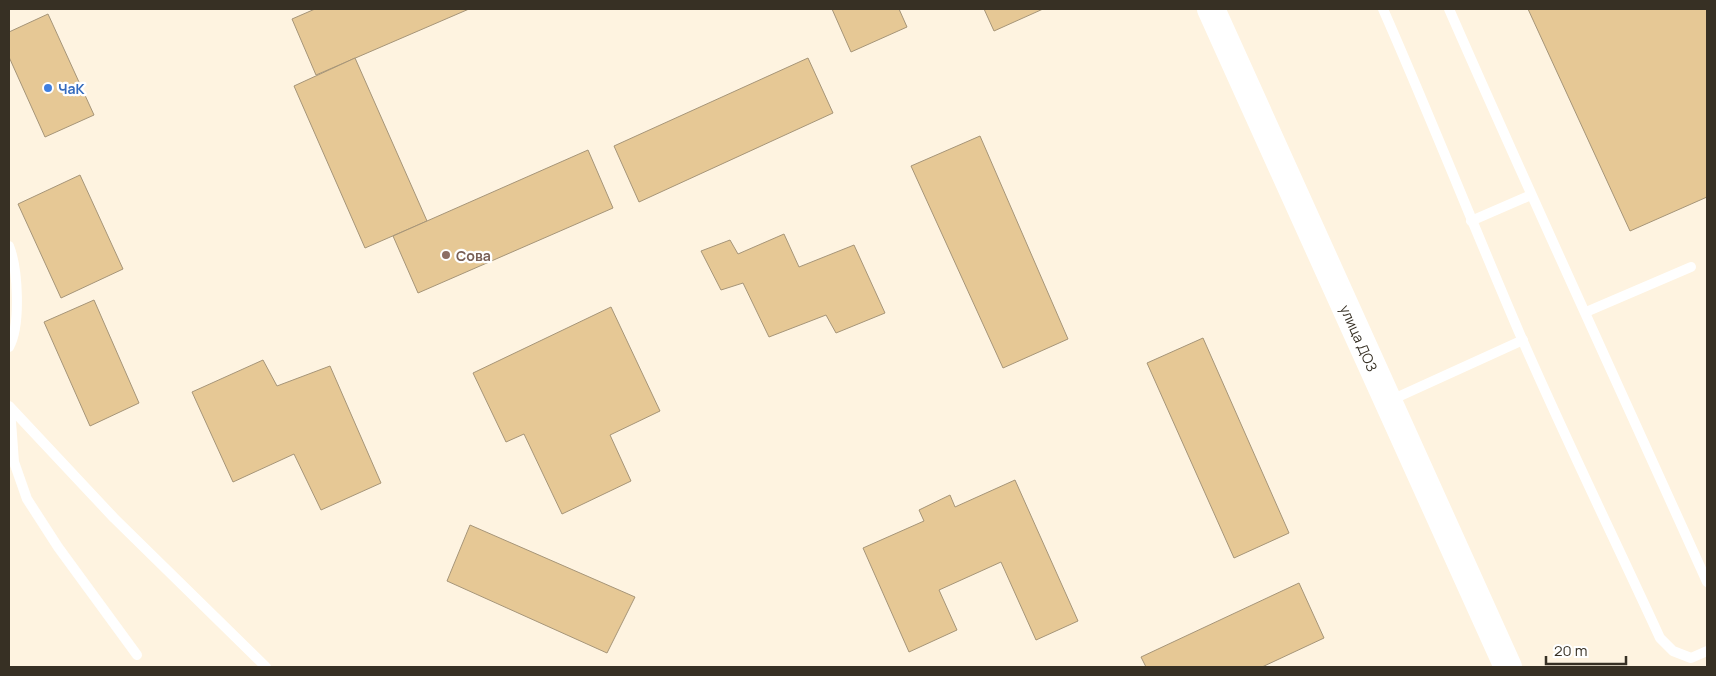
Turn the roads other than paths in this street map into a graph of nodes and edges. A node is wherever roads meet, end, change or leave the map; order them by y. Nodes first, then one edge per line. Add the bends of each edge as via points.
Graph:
1 (1211, 9) edge
2 (1383, 9) edge
3 (1449, 9) edge
4 (1531, 195) junction
5 (1472, 221) junction
6 (9, 246) edge
7 (1691, 267) dead end
8 (1586, 312) junction
9 (1523, 340) junction
10 (9, 347) edge
11 (1387, 402) junction
12 (10, 407) edge
13 (1707, 582) edge
14 (1707, 651) edge
15 (137, 655) dead end
16 (266, 667) edge
17 (1508, 667) edge

1 - 11 main road, улица ДОЗ
2 - 5 lane
3 - 4 lane
4 - 5 lane
4 - 8 lane
5 - 9 lane
6 - 10 lane via 17,296 14,339
7 - 8 lane
8 - 13 lane
9 - 11 lane
9 - 14 lane via 1660,638 1673,651 1691,658
11 - 17 main road, улица ДОЗ
12 - 15 lane via 14,462 27,499
12 - 16 lane via 114,518

